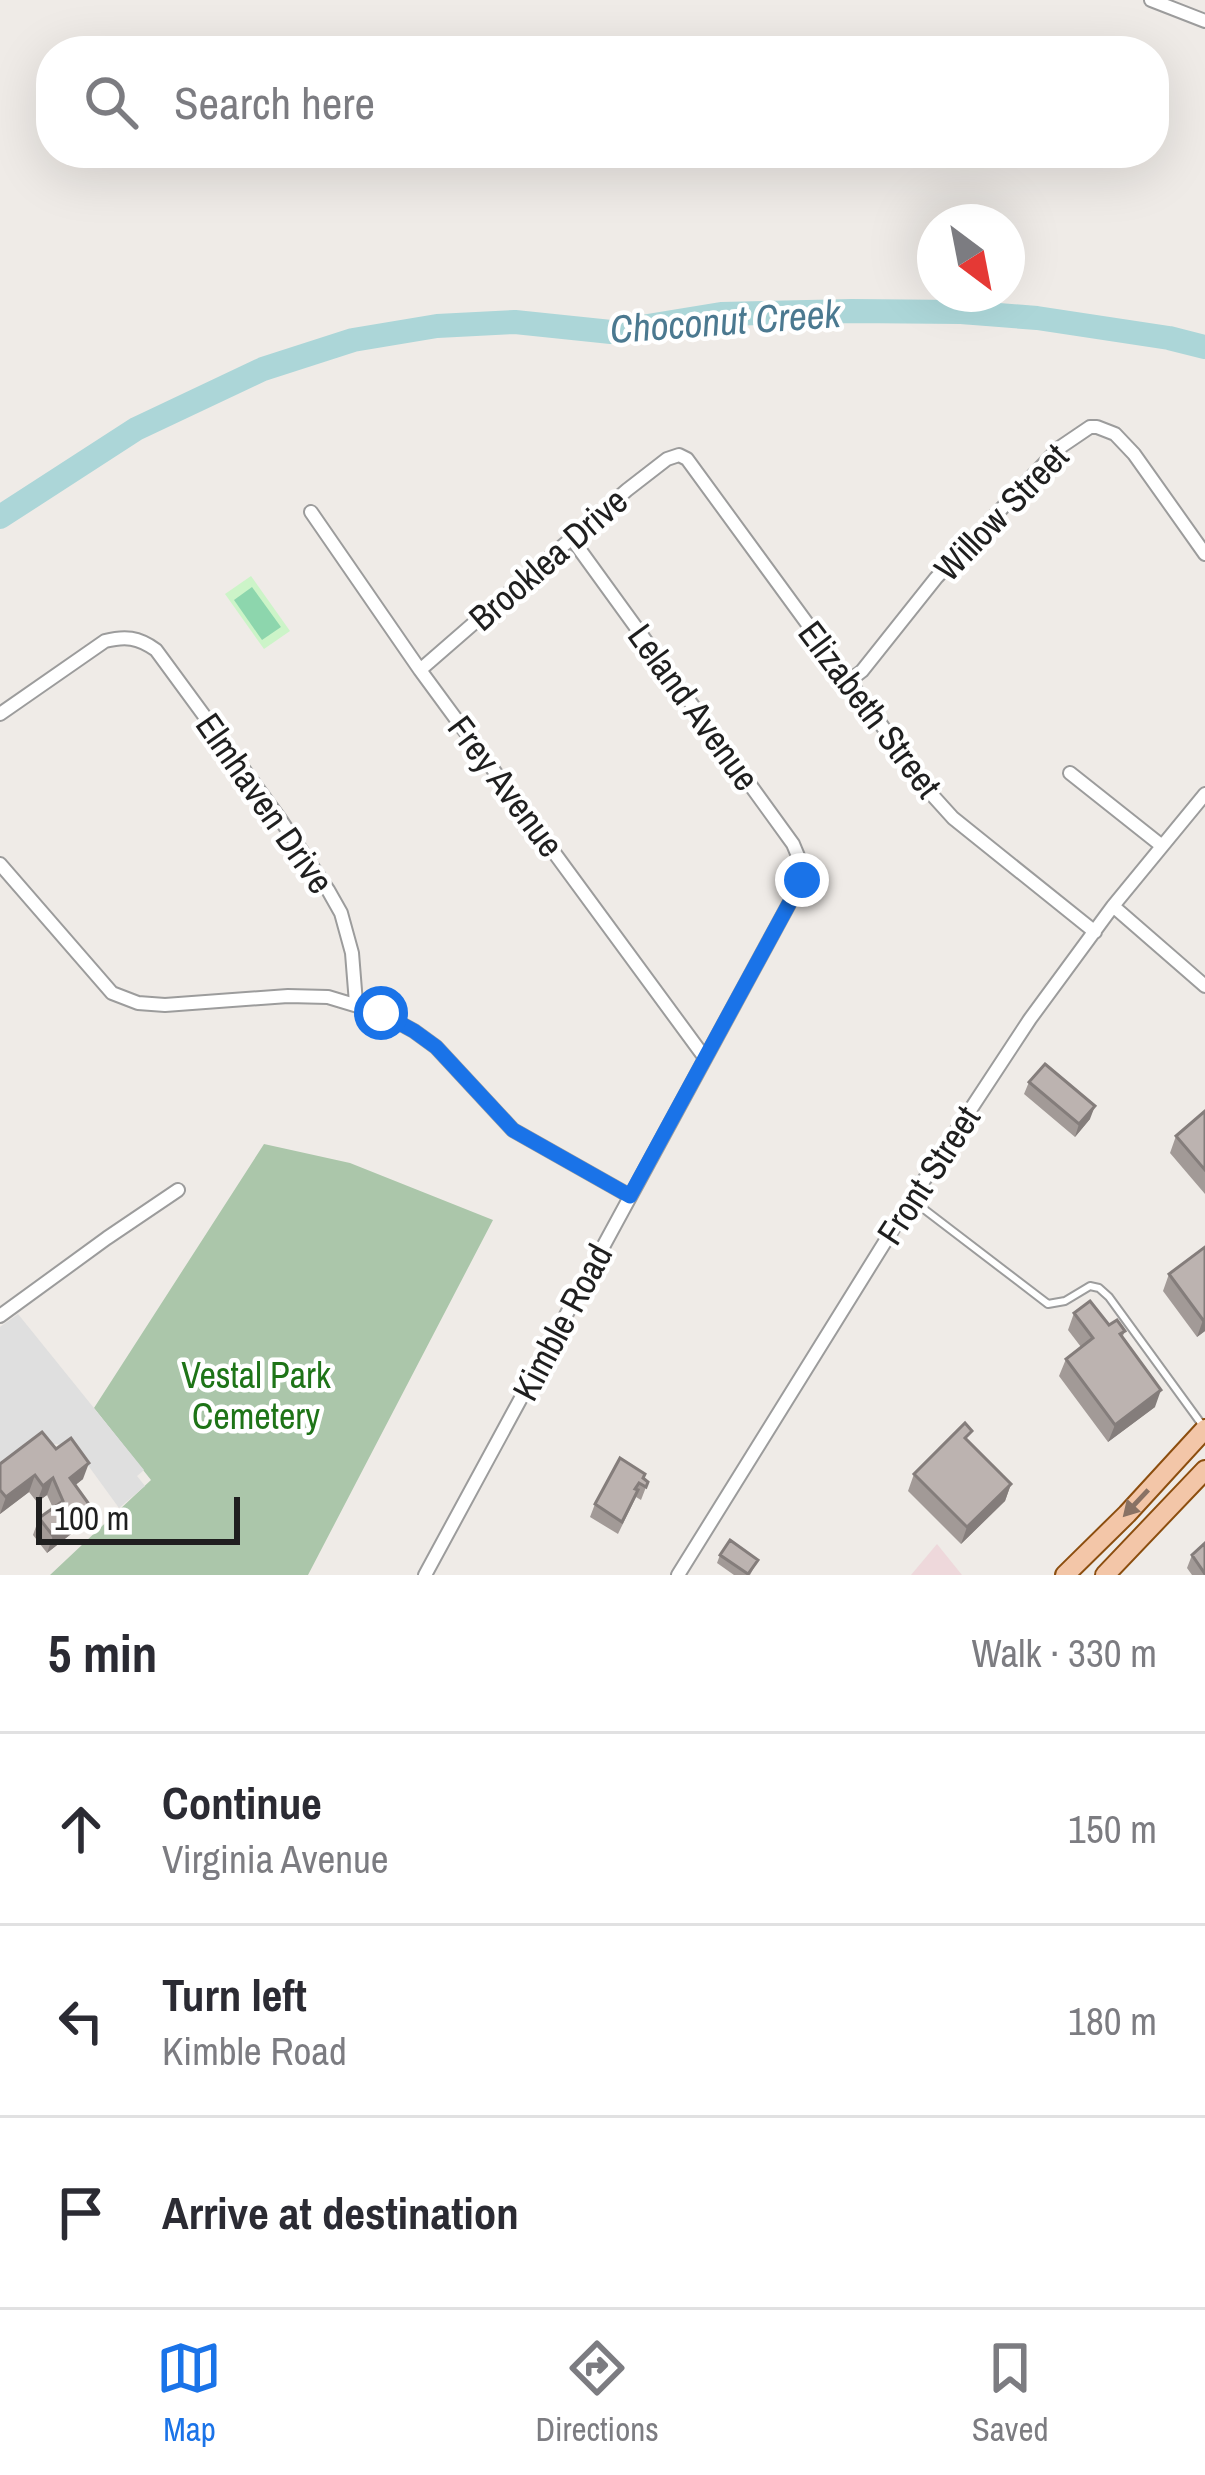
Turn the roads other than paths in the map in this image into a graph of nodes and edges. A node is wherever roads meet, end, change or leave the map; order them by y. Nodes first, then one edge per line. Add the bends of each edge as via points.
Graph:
1 (1151, 0) edge
2 (1205, 21) edge
3 (679, 455) joint
4 (311, 512) dead end
5 (572, 539) junction
6 (1205, 554) edge
7 (420, 670) junction
8 (849, 681) junction
9 (0, 714) edge
10 (1070, 773) dead end
11 (1205, 794) edge
12 (1162, 846) junction
13 (0, 864) edge
14 (802, 880) joint
15 (1114, 906) junction
16 (1095, 932) junction
17 (1205, 986) edge
18 (356, 1004) junction
19 (705, 1058) junction
20 (178, 1190) dead end
21 (630, 1196) junction
22 (911, 1200) junction
23 (0, 1316) edge
24 (1205, 1429) edge
25 (1205, 1470) edge
26 (424, 1575) edge
27 (678, 1575) edge
28 (1065, 1575) edge
29 (1105, 1575) edge

1 - 2 street
3 - 5 street, Brooklea Drive
3 - 8 street, Elizabeth Street
4 - 7 street, Frey Avenue
5 - 7 street, Brooklea Drive
5 - 14 street, Leland Avenue via 793,844
6 - 8 street, Willow Street via 1134,454 1115,434 1090,428 1059,448
7 - 19 street, Frey Avenue
8 - 16 street, Elizabeth Street via 953,818
9 - 18 street, Elmhaven Drive via 105,641 142,640 156,650 341,913
10 - 12 street
11 - 12 street, Front Street
12 - 15 street, Front Street
13 - 18 street via 112,993 165,1005 288,996
14 - 19 street, Kimble Road
15 - 16 street, Front Street
15 - 17 street
16 - 22 street, Front Street
18 - 21 street via 436,1047 513,1130
19 - 21 street, Kimble Road
20 - 23 street
21 - 26 street, Kimble Road
22 - 24 lane via 1048,1304 1100,1288
22 - 27 street, Front Street
24 -> 28 main road
25 - 29 main road

